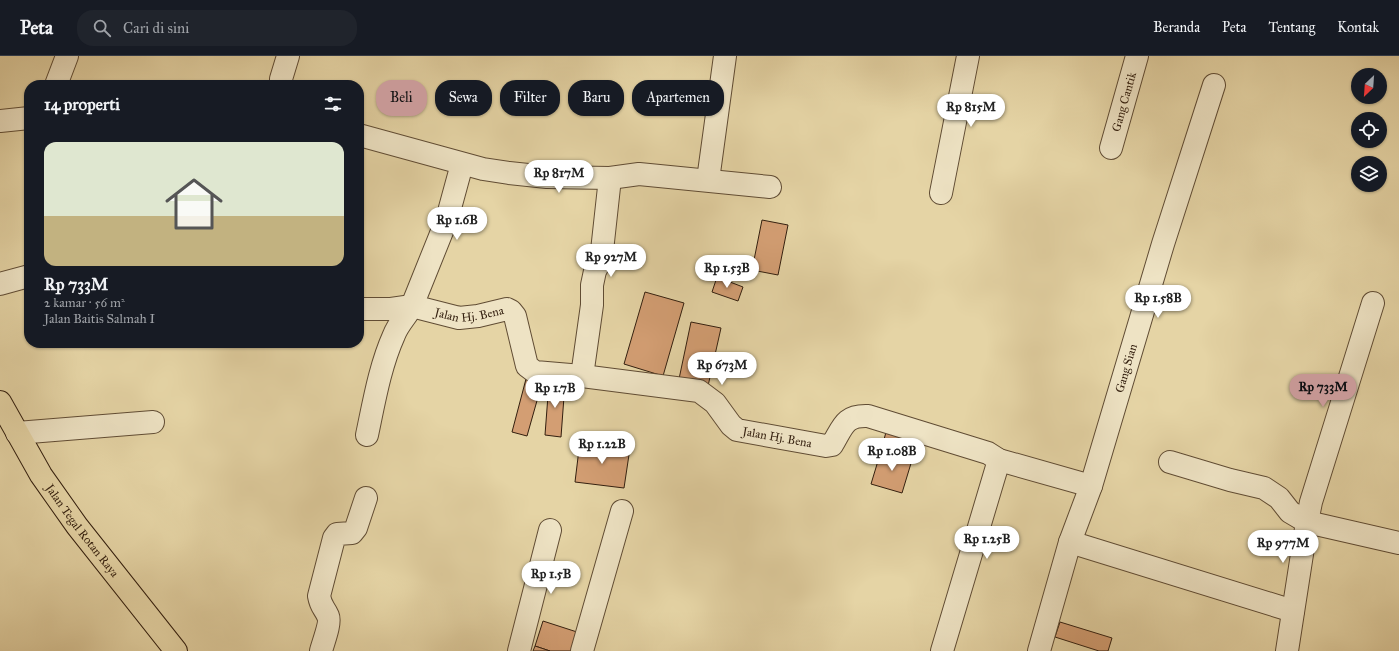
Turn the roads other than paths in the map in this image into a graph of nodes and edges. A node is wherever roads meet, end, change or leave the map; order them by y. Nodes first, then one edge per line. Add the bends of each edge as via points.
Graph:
1 (67, 56) edge
2 (288, 56) edge
3 (725, 56) edge
4 (968, 56) edge
5 (1137, 56) edge
6 (58, 80) edge
7 (281, 80) edge
8 (1214, 85) dead end
9 (24, 119) edge
10 (0, 121) edge
11 (364, 136) edge
12 (1111, 148) dead end
13 (462, 164) junction
14 (610, 178) junction
15 (708, 180) junction
16 (770, 187) dead end
17 (941, 193) dead end
18 (24, 277) edge
19 (0, 284) edge
20 (1373, 303) dead end
21 (412, 306) junction
22 (364, 309) edge
23 (582, 376) junction
24 (0, 402) edge
25 (153, 422) dead end
26 (17, 433) junction
27 (367, 435) dead end
28 (999, 460) junction
29 (1170, 462) dead end
30 (1090, 486) junction
31 (366, 498) dead end
32 (622, 511) dead end
33 (1307, 522) junction
34 (550, 530) dead end
35 (1070, 542) junction
36 (1399, 543) edge
37 (1293, 611) junction
38 (176, 651) edge
39 (321, 651) edge
40 (518, 651) edge
41 (582, 651) edge
42 (942, 651) edge
43 (1039, 651) edge
44 (1287, 651) edge

1 - 6 street
2 - 7 street
3 - 15 street
4 - 17 street
5 - 12 street, Gang Cantik
8 - 30 street, Gang Sian
9 - 10 street
11 - 13 street
13 - 14 street via 547,177
13 - 21 street via 447,219
14 - 15 street via 639,174
14 - 23 street via 600,260 592,285 592,305
15 - 16 street
18 - 19 street
20 - 33 street
21 - 22 street, Jalan Hj. Bena
21 - 23 street, Jalan Hj. Bena via 459,318 507,309 515,316 529,368 538,372
21 - 27 street via 400,322 392,340 381,373
23 - 28 street, Jalan Hj. Bena via 699,391 715,403 733,428 740,431 826,446 832,445 850,418 868,416 988,453
24 - 26 main road, Jalan Tegal Rotan Raya
25 - 26 street
26 - 38 main road, Jalan Tegal Rotan Raya via 40,475 77,526
28 - 30 street, Jalan Hj. Bena
28 - 42 street
29 - 33 street via 1264,488 1279,498 1290,512
30 - 35 street, Gang Sian
31 - 39 street via 352,533 337,534 334,538 319,596 320,604 329,617
32 - 41 street
33 - 36 street
33 - 37 street
34 - 40 street
35 - 37 street
35 - 43 street, Gang Sian
37 - 44 street

